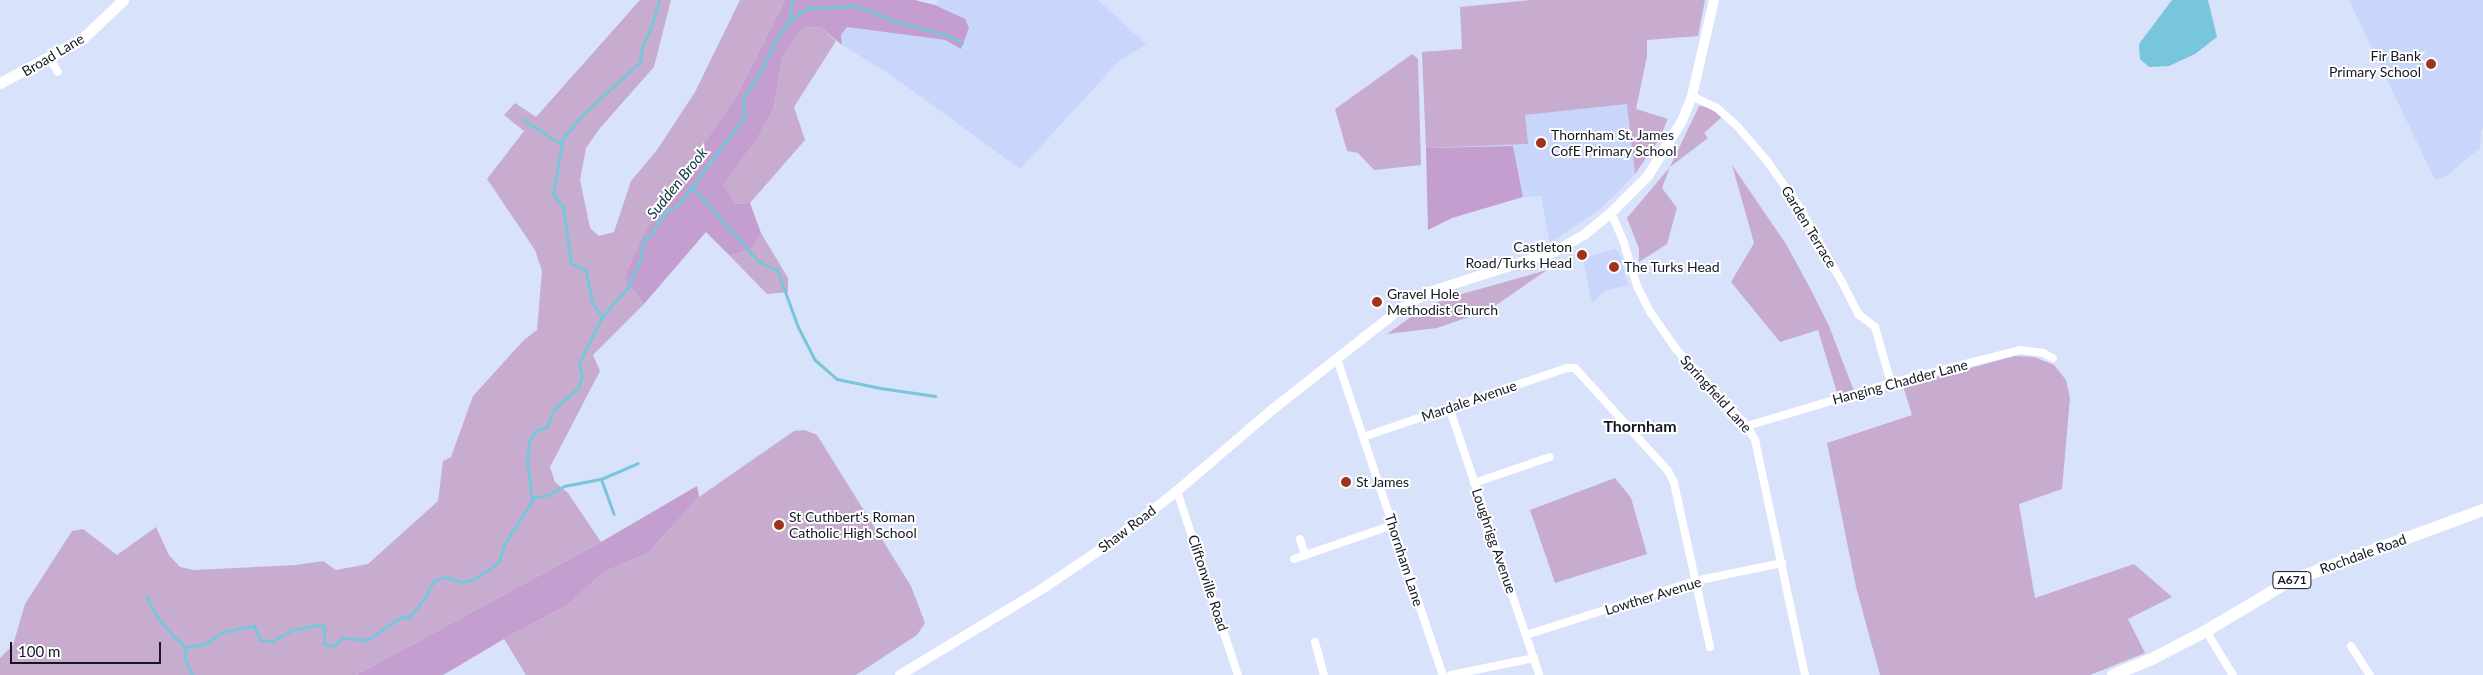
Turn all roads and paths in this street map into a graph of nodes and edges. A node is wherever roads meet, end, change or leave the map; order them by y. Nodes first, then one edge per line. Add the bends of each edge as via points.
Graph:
1 (123, 0) edge
2 (1714, 0) edge
3 (50, 57) junction
4 (58, 72) dead end
5 (0, 83) edge
6 (1692, 96) junction
7 (1611, 214) junction
8 (2053, 358) dead end
9 (1338, 359) junction
10 (1891, 383) junction
11 (1449, 407) junction
12 (1748, 426) junction
13 (1363, 437) junction
14 (1550, 457) dead end
15 (1474, 483) junction
16 (1177, 491) junction
17 (2483, 510) edge
18 (1393, 525) junction
19 (1300, 540) dead end
20 (1305, 555) junction
21 (1294, 559) dead end
22 (1782, 564) junction
23 (1695, 581) junction
24 (2206, 631) junction
25 (1526, 635) junction
26 (1315, 642) dead end
27 (2351, 646) dead end
28 (1710, 648) dead end
29 (1534, 658) junction
30 (900, 675) edge
31 (1238, 675) edge
32 (1324, 675) edge
33 (1443, 675) edge
34 (1451, 675) edge
35 (1539, 675) edge
36 (1805, 675) edge
37 (2113, 675) edge
38 (2233, 675) edge
39 (2370, 675) edge

1 - 3 main road, Broad Lane via 82,39
2 - 6 street, Shaw Road
3 - 4 street
3 - 5 main road, Broad Lane
6 - 7 street, Shaw Road via 1674,137 1648,176
6 - 10 street, Garden Terrace via 1717,108 1738,127 1798,205 1858,314 1875,327
7 - 9 street, Shaw Road via 1584,236 1546,255 1429,292 1400,309
7 - 12 street, Springfield Lane via 1637,286 1651,313 1676,349
8 - 10 street, Hanging Chadder Lane via 2043,353 2020,350
9 - 13 street, Thornham Lane
9 - 16 street, Shaw Road via 1273,409
10 - 12 street, Hanging Chadder Lane
11 - 13 street, Mardale Avenue
11 - 15 street, Loughrigg Avenue
11 - 23 street, Mardale Avenue via 1575,368 1668,471 1674,483
12 - 22 street, Springfield Lane via 1755,440
13 - 18 street, Thornham Lane
14 - 15 street
15 - 25 street, Loughrigg Avenue
16 - 30 street, Shaw Road via 1110,543
16 - 31 street, Cliftonville Road
17 - 24 main road, Rochdale Road / A671 via 2290,581
18 - 20 street
18 - 33 street, Thornham Lane
19 - 20 street
20 - 21 street
22 - 23 street, Lowther Avenue
22 - 36 street, Springfield Lane
23 - 25 street, Lowther Avenue
23 - 28 street
24 - 37 main road, Rochdale Road / A671
24 - 38 street
25 - 29 street, Loughrigg Avenue
26 - 32 street
27 - 39 street
29 - 34 street
29 - 35 street, Loughrigg Avenue

